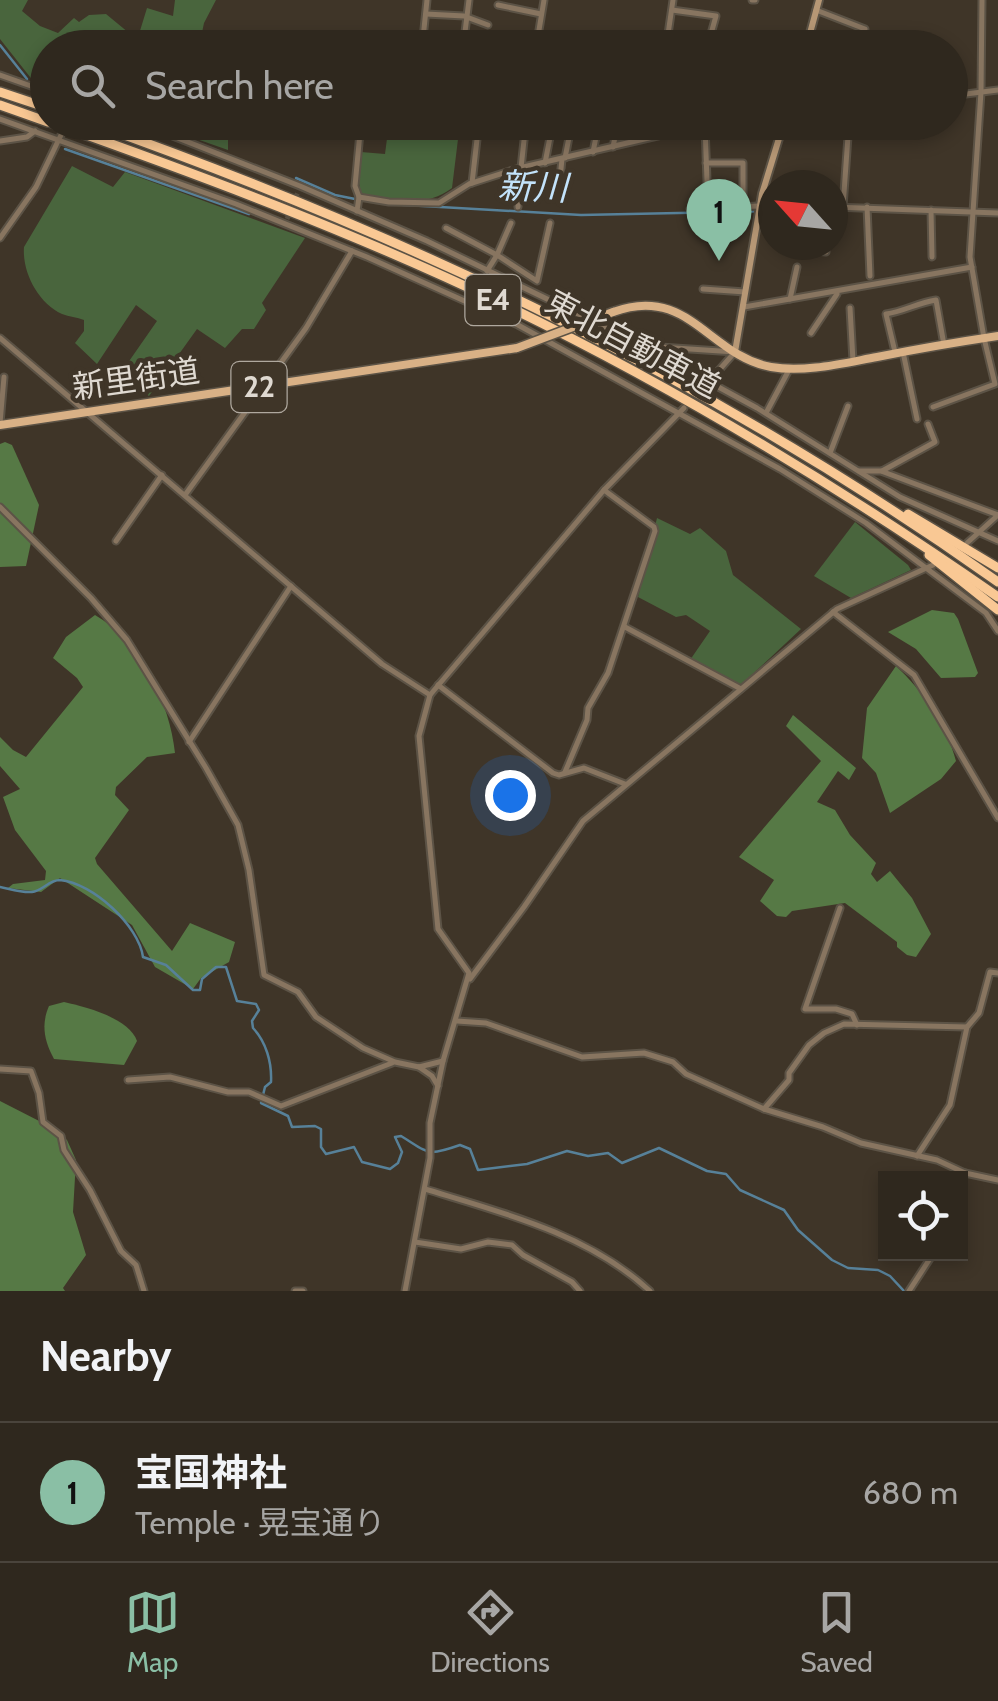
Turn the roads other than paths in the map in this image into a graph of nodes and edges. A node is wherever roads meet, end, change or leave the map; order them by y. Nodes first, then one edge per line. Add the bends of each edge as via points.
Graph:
1 (427, 0) edge
2 (470, 0) edge
3 (544, 0) edge
4 (673, 0) edge
5 (819, 0) edge
6 (982, 0) edge
7 (498, 4) dead end
8 (672, 10) junction
9 (816, 10) junction
10 (426, 14) junction
11 (541, 14) junction
12 (467, 17) junction
13 (488, 26) dead end
14 (866, 29) dead end
15 (424, 30) edge
16 (465, 30) edge
17 (539, 30) edge
18 (669, 30) edge
19 (712, 30) edge
20 (811, 30) edge
21 (0, 75) edge
22 (30, 86) edge
23 (998, 90) edge
24 (0, 92) edge
25 (981, 92) junction
26 (968, 94) edge
27 (30, 102) edge
28 (0, 105) edge
29 (30, 115) edge
30 (0, 119) edge
31 (30, 130) edge
32 (30, 135) edge
33 (58, 140) edge
34 (64, 140) edge
35 (98, 140) edge
36 (136, 140) edge
37 (181, 140) edge
38 (359, 140) edge
39 (477, 140) edge
40 (524, 140) edge
41 (550, 140) edge
42 (568, 140) edge
43 (595, 140) edge
44 (614, 140) edge
45 (642, 140) edge
46 (704, 140) edge
47 (779, 140) edge
48 (848, 140) edge
49 (0, 141) edge
50 (613, 147) junction
51 (593, 152) junction
52 (564, 158) junction
53 (545, 162) junction
54 (706, 163) junction
55 (520, 168) junction
56 (770, 170) edge
57 (846, 170) edge
58 (472, 184) junction
59 (558, 198) dead end
60 (358, 204) junction
61 (743, 206) junction
62 (866, 206) junction
63 (518, 207) dead end
64 (758, 207) edge
65 (848, 207) edge
66 (708, 208) junction
67 (690, 209) dead end
68 (932, 209) junction
69 (998, 213) edge
70 (758, 214) edge
71 (974, 214) junction
72 (512, 222) dead end
73 (550, 223) dead end
74 (446, 228) dead end
75 (0, 238) edge
76 (352, 251) junction
77 (497, 255) junction
78 (932, 257) dead end
79 (797, 267) dead end
80 (972, 267) junction
81 (487, 271) junction
82 (870, 276) dead end
83 (703, 290) dead end
84 (746, 292) junction
85 (838, 292) junction
86 (790, 300) junction
87 (743, 308) junction
88 (850, 308) dead end
89 (811, 333) dead end
90 (998, 336) edge
91 (0, 338) edge
92 (984, 338) junction
93 (944, 344) junction
94 (642, 346) junction
95 (735, 352) junction
96 (899, 352) junction
97 (852, 361) junction
98 (790, 368) junction
99 (4, 376) dead end
100 (707, 384) junction
101 (264, 386) junction
102 (848, 406) dead end
103 (933, 408) dead end
104 (88, 411) junction
105 (682, 411) junction
106 (766, 413) junction
107 (918, 419) dead end
108 (928, 424) dead end
109 (0, 426) edge
110 (830, 454) junction
111 (882, 471) junction
112 (859, 472) junction
113 (162, 475) junction
114 (604, 490) junction
115 (866, 492) junction
116 (185, 494) junction
117 (0, 507) edge
118 (998, 515) edge
119 (979, 533) junction
120 (909, 536) junction
121 (116, 540) dead end
122 (998, 541) edge
123 (967, 543) dead end
124 (933, 565) dead end
125 (998, 568) edge
126 (923, 569) junction
127 (998, 582) edge
128 (291, 586) junction
129 (998, 597) edge
130 (998, 610) edge
131 (832, 612) junction
132 (625, 627) junction
133 (998, 631) edge
134 (438, 685) junction
135 (741, 689) junction
136 (430, 695) junction
137 (188, 743) junction
138 (565, 772) junction
139 (626, 784) junction
140 (998, 818) edge
141 (840, 908) dead end
142 (998, 973) edge
143 (468, 981) junction
144 (456, 1021) junction
145 (857, 1025) junction
146 (967, 1026) junction
147 (444, 1060) junction
148 (395, 1062) junction
149 (419, 1067) junction
150 (0, 1070) edge
151 (128, 1080) dead end
152 (439, 1088) junction
153 (764, 1108) junction
154 (918, 1156) junction
155 (962, 1171) edge
156 (968, 1173) edge
157 (998, 1180) edge
158 (425, 1189) junction
159 (415, 1242) junction
160 (928, 1261) edge
161 (144, 1291) edge
162 (295, 1291) edge
163 (303, 1291) edge
164 (405, 1291) edge
165 (580, 1291) edge
166 (650, 1291) edge
167 (909, 1291) edge

1 - 10 street
2 - 12 street
3 - 11 street
4 - 8 street
5 - 9 street
6 - 25 street
7 - 11 street
8 - 18 street
8 - 19 street via 716,16
9 - 14 street
9 - 20 street
10 - 12 street
10 - 15 street
11 - 17 street
12 - 13 street
12 - 16 street
21 - 22 street
23 - 25 street
24 - 27 highway
25 - 26 street
25 - 71 street
28 - 29 highway, 東北自動車道 / E4
30 - 31 street
32 - 49 street
33 - 75 street via 36,188
34 - 76 street
35 - 120 highway, 東北自動車道 / E4 via 296,213 502,304 707,411
36 - 115 highway, 東北自動車道 / E4 via 331,214 507,292 712,400
37 - 60 street via 299,189
38 - 60 street
39 - 58 street
40 - 55 street
41 - 53 street
42 - 52 street
43 - 51 street
44 - 50 street
45 - 50 street
46 - 54 street
47 - 56 street
48 - 57 street
50 - 51 street
51 - 52 street
52 - 53 street
52 - 59 street
53 - 55 street
54 - 61 street via 743,163
54 - 66 street
55 - 58 street
55 - 63 street
58 - 60 street via 439,203
60 - 81 street
61 - 64 street
61 - 66 street
62 - 65 street
62 - 68 street
62 - 82 street
66 - 67 street
68 - 71 street
68 - 78 street
69 - 71 street
70 - 84 street
71 - 80 street
72 - 77 street
73 - 77 street via 537,281
74 - 77 street
76 - 101 street
76 - 105 street via 518,325
77 - 81 street
79 - 86 street
80 - 85 street
80 - 92 street
81 - 94 street
83 - 84 street
84 - 87 street
85 - 86 street
85 - 89 street
86 - 87 street
87 - 95 street
88 - 97 street
90 - 92 main road, 22
91 - 104 street
92 - 93 main road, 22
92 - 103 street via 996,384
93 - 96 main road, 22
93 - 96 street via 936,300 914,303 886,314
94 - 95 street
94 - 100 street
95 - 98 main road, 22
95 - 100 street
95 - 101 main road, 新里街道 / 22, bridge via 691,319 639,304 517,348
96 - 97 main road, 22
96 - 107 street
97 - 98 main road, 22
98 - 106 street
99 - 109 street
100 - 106 street
101 - 104 main road, 新里街道 / 22
101 - 116 street
102 - 110 street
104 - 109 main road, 新里街道 / 22
104 - 113 street
105 - 114 street
105 - 126 street via 866,523
106 - 110 street
108 - 111 street via 935,442
110 - 112 street
111 - 112 street
111 - 118 street
112 - 119 street
113 - 116 street
113 - 121 street
114 - 132 street via 654,526
114 - 134 street
115 - 125 highway
115 - 127 highway, 東北自動車道 / E4
116 - 128 street
117 - 137 street via 127,640
118 - 119 street
119 - 122 street
119 - 123 street
120 - 129 highway, 東北自動車道 / E4
120 - 130 highway
124 - 126 street
126 - 131 street
126 - 133 street via 986,613
128 - 136 street via 382,664
128 - 137 street
131 - 135 street
131 - 140 street via 914,675
132 - 135 street
132 - 138 street
134 - 136 street
134 - 138 street via 553,772
135 - 139 street
136 - 143 street via 420,736 438,929 469,969
137 - 148 street via 238,825 264,975 298,992 333,1031
138 - 139 street via 584,768
139 - 143 street via 582,820
141 - 145 street via 805,1009 836,1009 852,1014
142 - 146 street via 990,972 979,1013
143 - 144 street
144 - 147 street
144 - 153 street via 486,1023 582,1058 644,1053
145 - 146 street
145 - 153 street via 844,1024 809,1045
146 - 154 street via 950,1104
147 - 149 street
147 - 152 street
148 - 149 street
148 - 151 street via 281,1106 249,1092 170,1077
149 - 152 street
150 - 161 street via 30,1071 43,1122 61,1136 121,1251 136,1265
152 - 158 street
153 - 154 street
154 - 155 street
156 - 157 street
158 - 159 street
158 - 166 street via 558,1232 627,1270
159 - 164 street
159 - 165 street via 462,1249 512,1245
160 - 167 street
162 - 163 street

